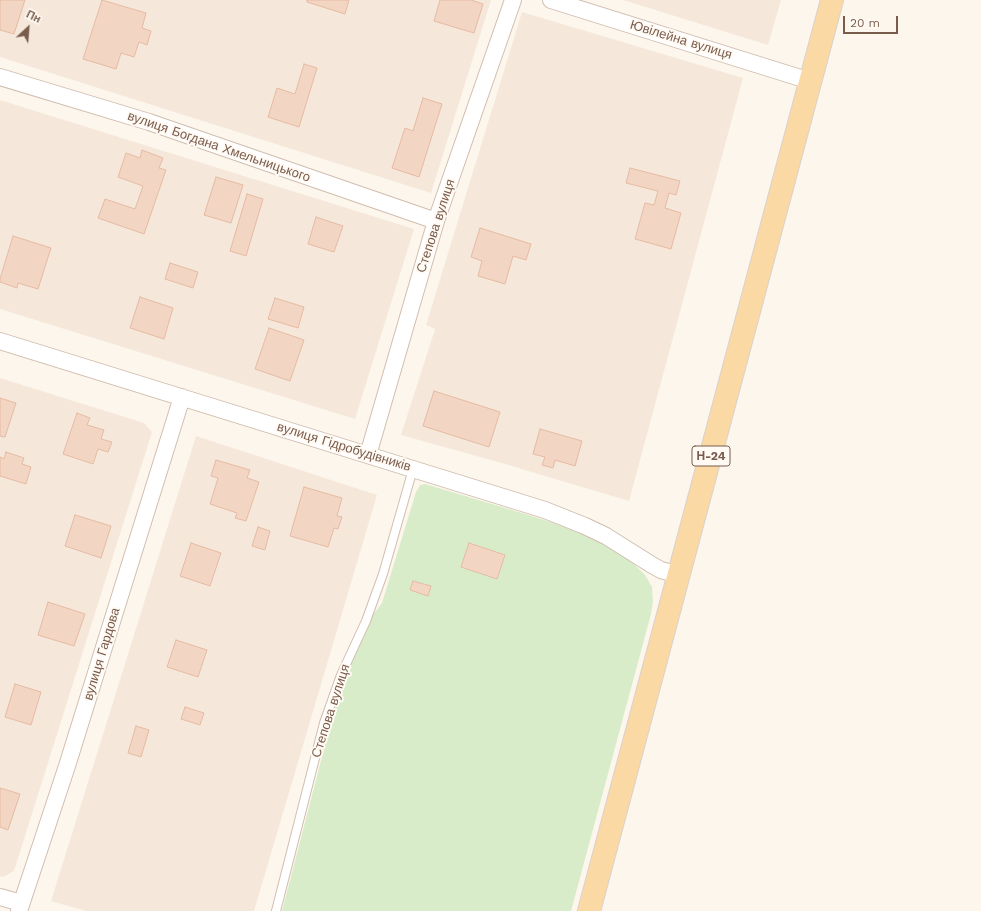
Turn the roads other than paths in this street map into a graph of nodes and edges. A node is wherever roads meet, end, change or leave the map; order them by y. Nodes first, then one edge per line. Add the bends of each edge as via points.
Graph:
1 (513, 0) edge
2 (552, 0) edge
3 (832, 0) edge
4 (0, 76) edge
5 (810, 81) junction
6 (436, 221) junction
7 (0, 341) edge
8 (182, 397) junction
9 (368, 455) junction
10 (414, 469) junction
11 (679, 575) junction
12 (0, 896) edge
13 (20, 907) edge
14 (276, 911) edge
15 (589, 911) edge

1 - 6 street, Степова вулиця
2 - 5 street, Ювілейна вулиця
3 - 5 main road, Н-24
4 - 6 street, вулиця Богдана Хмельницького via 149,122
5 - 11 main road, Н-24
6 - 9 street, Степова вулиця
7 - 8 street, вулиця Гідробудівників
8 - 9 street, вулиця Гідробудівників
8 - 13 street, вулиця Гардова
9 - 10 street, вулиця Гідробудівників
10 - 11 street, вулиця Гідробудівників via 565,517 606,536 652,565
10 - 14 lane, Степова вулиця via 384,574 366,621 341,674 324,723
11 - 15 main road, Н-24
12 - 13 street

